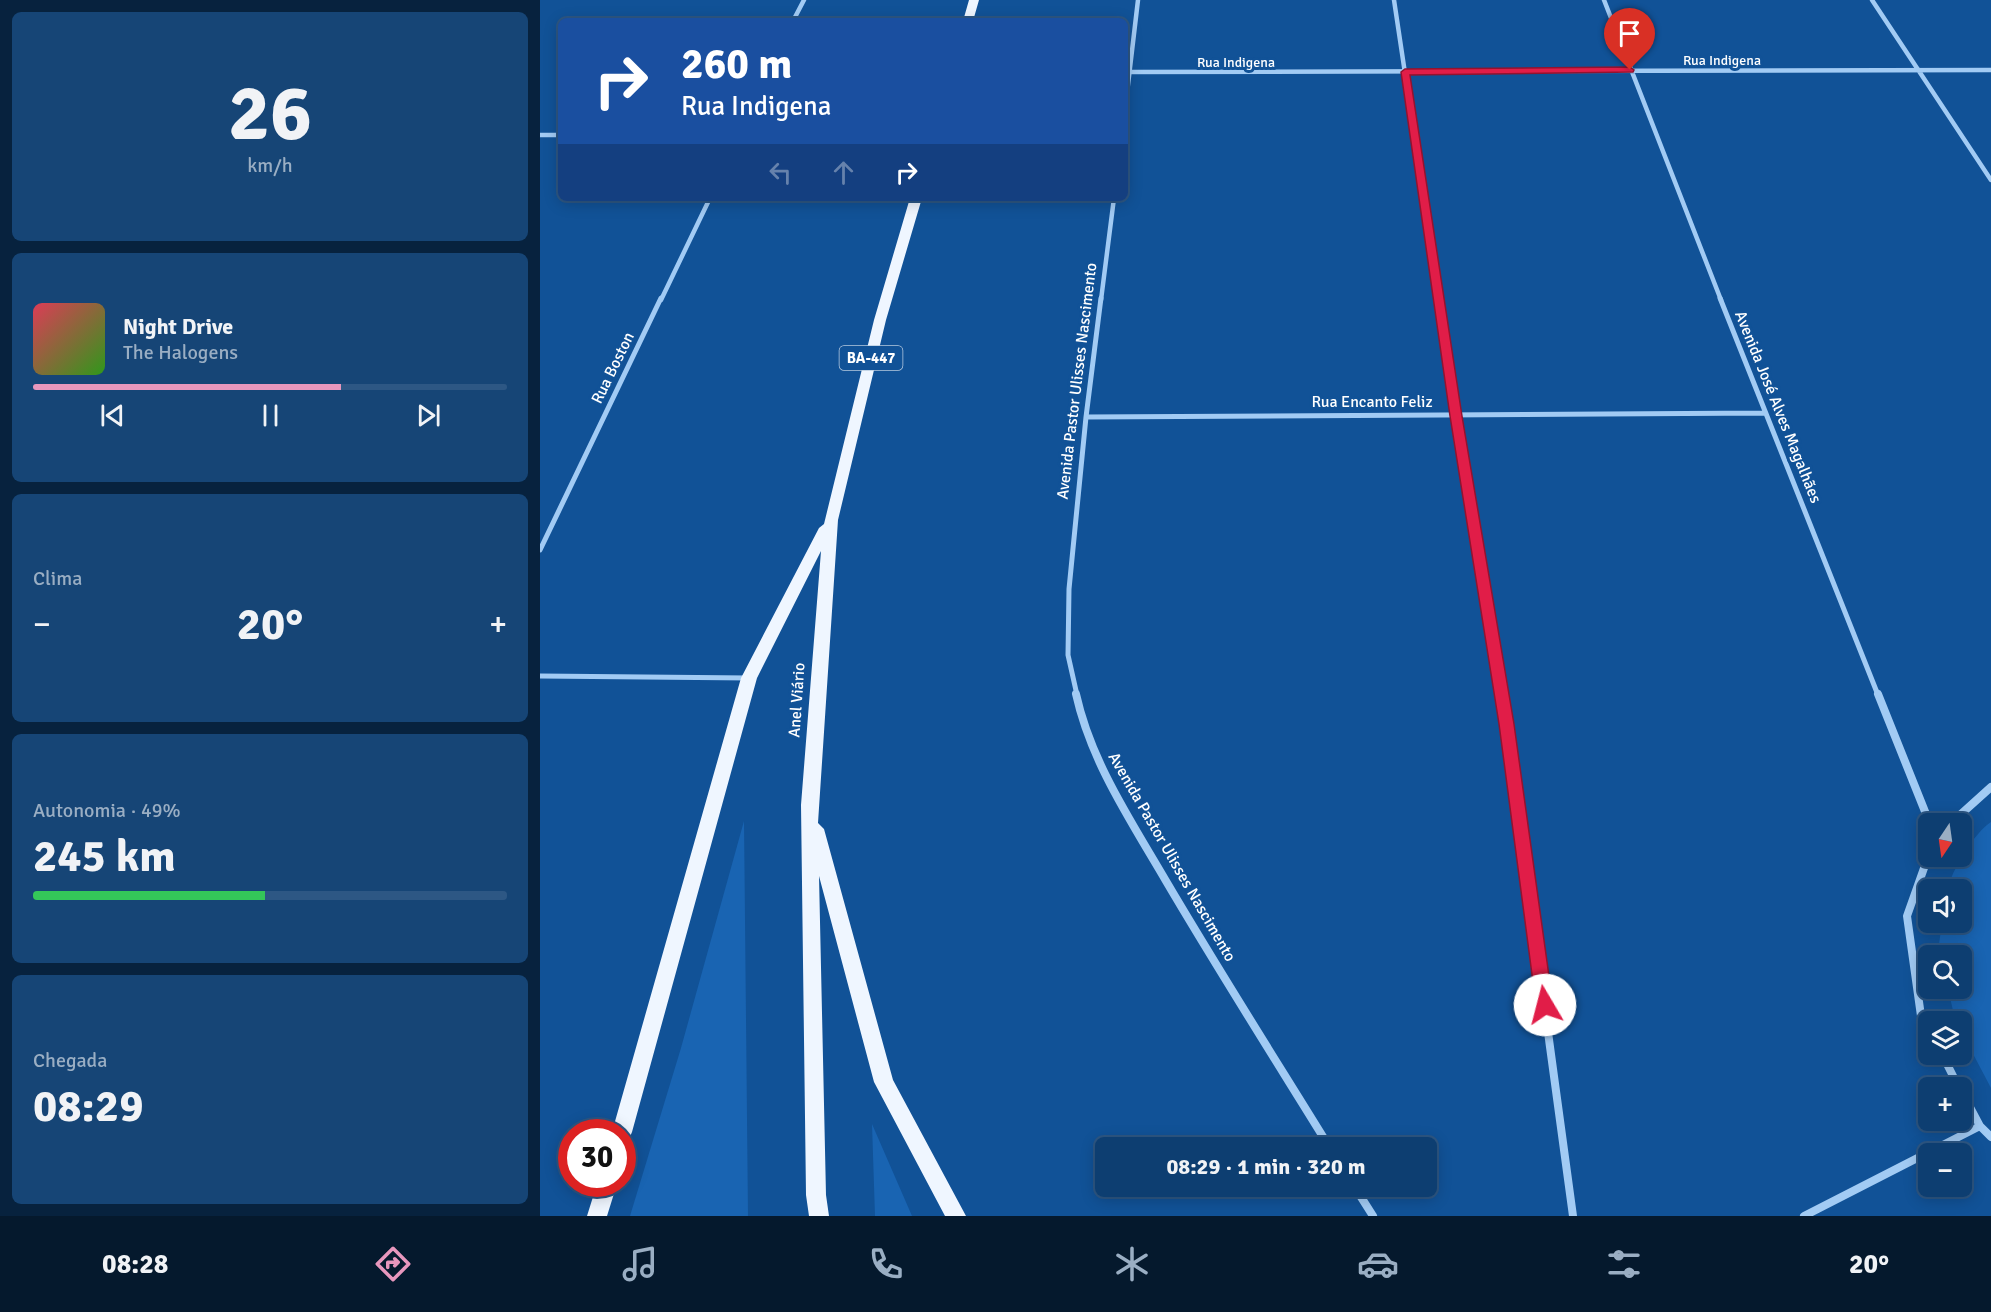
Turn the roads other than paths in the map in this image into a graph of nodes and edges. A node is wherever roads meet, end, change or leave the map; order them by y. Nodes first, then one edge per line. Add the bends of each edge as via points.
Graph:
1 (804, 0) edge
2 (974, 0) edge
3 (1138, 0) edge
4 (1394, 0) edge
5 (1604, 0) edge
6 (1872, 0) edge
7 (795, 18) edge
8 (969, 18) edge
9 (1630, 70) junction
10 (1919, 70) junction
11 (1991, 70) edge
12 (1130, 72) junction
13 (1405, 72) junction
14 (1128, 87) edge
15 (540, 135) edge
16 (558, 135) edge
17 (1991, 180) edge
18 (709, 201) edge
19 (915, 201) edge
20 (1114, 201) edge
21 (1765, 413) junction
22 (1456, 416) junction
23 (1086, 417) junction
24 (831, 520) junction
25 (540, 550) edge
26 (540, 676) edge
27 (749, 678) junction
28 (1991, 786) edge
29 (809, 806) junction
30 (1926, 813) edge
31 (1962, 813) edge
32 (1924, 867) edge
33 (1920, 1011) edge
34 (1972, 1111) edge
35 (626, 1119) edge
36 (1980, 1126) junction
37 (1323, 1137) edge
38 (1991, 1137) edge
39 (603, 1197) edge
40 (1361, 1197) edge
41 (597, 1216) edge
42 (819, 1216) edge
43 (956, 1216) edge
44 (1373, 1216) edge
45 (1573, 1216) edge
46 (1804, 1216) edge

1 - 7 street
2 - 8 main road
3 - 12 street
4 - 13 street
5 - 9 street, Avenida José Alves Magalhães
6 - 10 street
9 - 10 street, Rua Indigena
9 - 13 street, Rua Indigena
9 - 21 street, Avenida José Alves Magalhães
10 - 11 street, Rua Indigena
10 - 17 street
12 - 13 street, Rua Indigena
12 - 14 street
13 - 22 street
15 - 16 street
18 - 25 street, Rua Boston
19 - 24 main road, Anel Viário / BA-447 via 880,320
20 - 23 street, Avenida Pastor Ulisses Nascimento
21 - 22 street, Rua Encanto Feliz
21 - 30 street, Avenida José Alves Magalhães
22 - 23 street, Rua Encanto Feliz
22 - 45 street via 1506,724
23 - 37 street, Avenida Pastor Ulisses Nascimento via 1069,589 1068,656 1081,716 1105,777
24 - 27 main road
24 - 29 main road, Anel Viário / BA-447
26 - 27 street
27 - 35 main road
28 - 31 street
29 - 42 main road, Anel Viário
29 - 43 main road via 884,1082
32 - 33 street via 1907,916
34 - 36 street
36 - 38 street
36 - 46 street
39 - 41 main road
40 - 44 street

